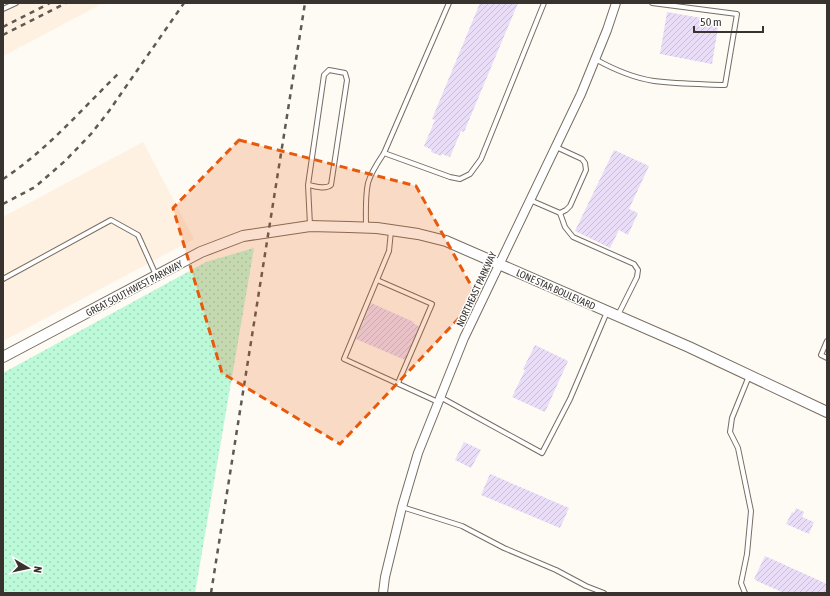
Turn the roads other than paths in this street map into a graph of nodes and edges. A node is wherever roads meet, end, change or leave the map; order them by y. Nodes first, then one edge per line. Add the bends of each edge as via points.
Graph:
1 (16, 3) edge
2 (449, 3) edge
3 (544, 3) edge
4 (616, 3) edge
5 (652, 3) edge
6 (3, 9) edge
7 (595, 59) junction
8 (556, 147) junction
9 (384, 153) junction
10 (308, 185) junction
11 (530, 200) junction
12 (560, 213) junction
13 (310, 226) junction
14 (366, 228) junction
15 (391, 230) junction
16 (269, 232) joint
17 (499, 263) junction
18 (156, 276) junction
19 (3, 279) edge
20 (377, 280) junction
21 (607, 311) junction
22 (618, 316) junction
23 (827, 342) edge
24 (3, 357) edge
25 (827, 358) edge
26 (749, 375) junction
27 (398, 383) junction
28 (439, 399) junction
29 (827, 412) edge
30 (402, 507) junction
31 (383, 593) edge
32 (604, 593) edge
33 (745, 593) edge

1 - 6 lane
2 - 9 lane
3 - 9 lane via 482,159 470,174 460,179 450,177
4 - 7 street, NORTHEAST PARKWAY
5 - 7 lane via 737,14 725,85 653,81
7 - 8 street, NORTHEAST PARKWAY
8 - 11 street, NORTHEAST PARKWAY
8 - 12 lane via 582,159 586,170 570,206
9 - 14 lane via 368,184
10 - 10 lane via 331,185 347,80 345,72 329,70 324,75
10 - 13 lane
11 - 12 lane
11 - 17 street, NORTHEAST PARKWAY
12 - 22 lane via 565,227 573,237 634,264 638,270
13 - 14 street, LONE STAR BOULEVARD
13 - 16 street, LONE STAR BOULEVARD
14 - 15 street, LONE STAR BOULEVARD
15 - 17 street, LONE STAR BOULEVARD via 446,241
15 - 20 lane via 389,251
16 - 18 street, GREAT SOUTHWEST PARKWAY via 243,236 201,252
17 - 21 street, LONE STAR BOULEVARD
17 - 28 street, NORTHEAST PARKWAY
18 - 19 lane via 138,235 111,220
18 - 24 street, GREAT SOUTHWEST PARKWAY
20 - 27 lane via 344,359
20 - 27 lane via 432,304
21 - 22 street, LONE STAR BOULEVARD
21 - 28 lane via 570,399 542,453
22 - 26 street, LONE STAR BOULEVARD
23 - 25 lane via 821,355
26 - 29 street, LONE STAR BOULEVARD
26 - 33 lane via 732,418 730,432 738,448 751,511 742,583
27 - 28 lane
28 - 30 street, NORTHEAST PARKWAY via 418,452
30 - 31 street, NORTHEAST PARKWAY
30 - 32 lane via 462,526

